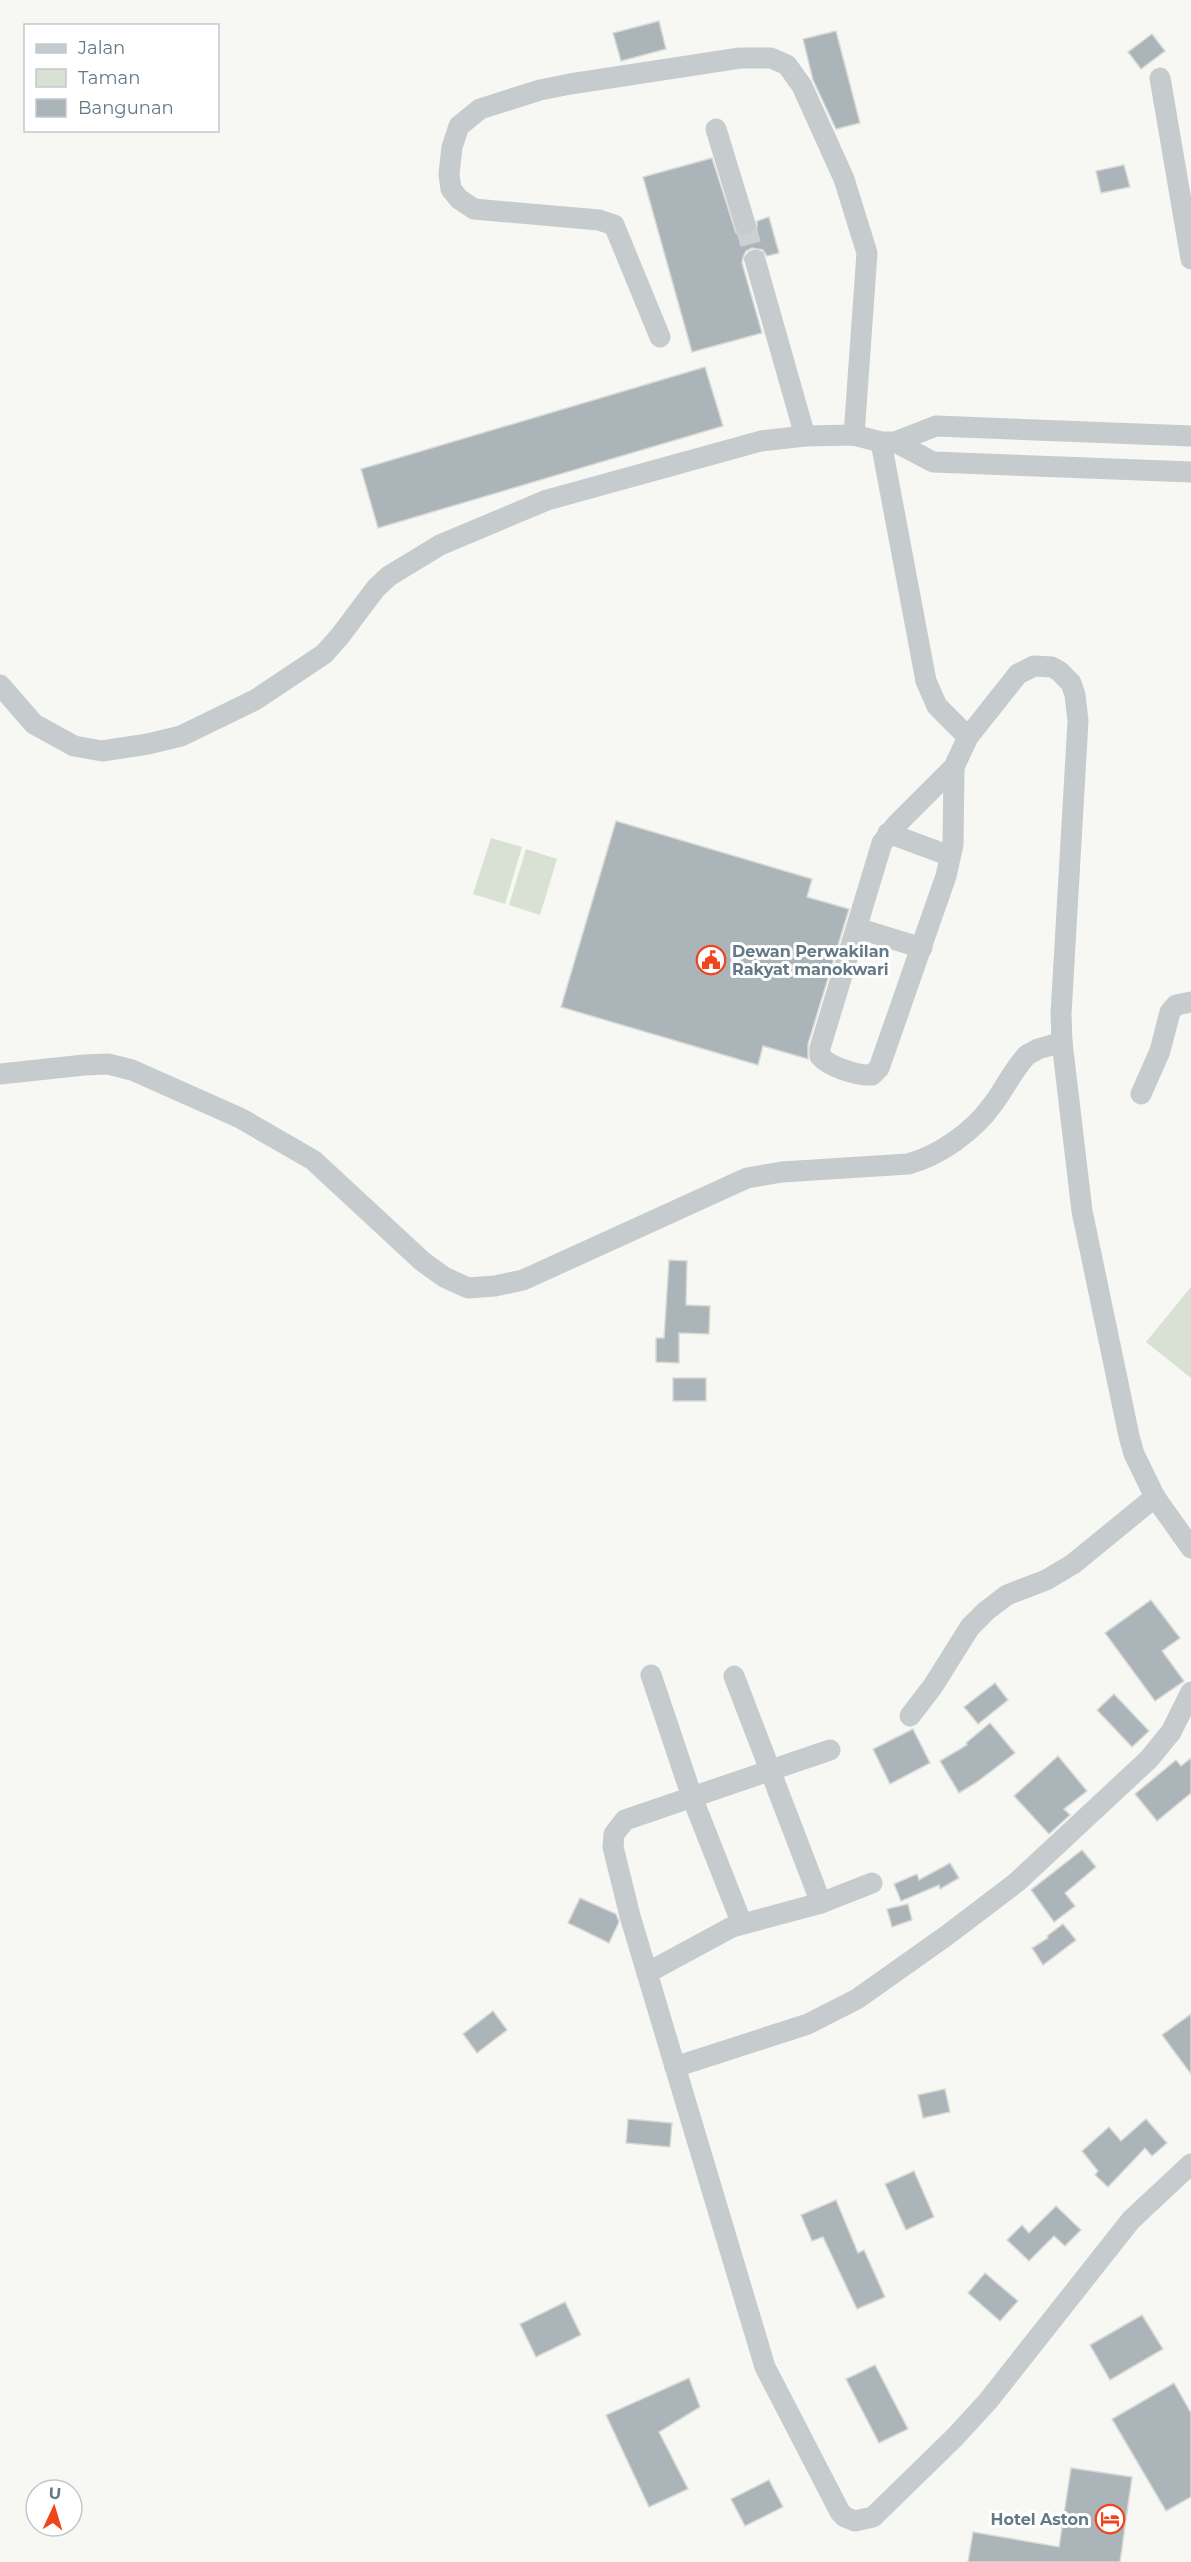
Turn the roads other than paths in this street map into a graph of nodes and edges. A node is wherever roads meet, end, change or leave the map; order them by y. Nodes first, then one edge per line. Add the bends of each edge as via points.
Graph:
1 (1160, 78) dead end
2 (716, 129) dead end
3 (745, 224) tunnel mouth
4 (1191, 257) edge
5 (755, 260) tunnel mouth
6 (660, 337) dead end
7 (854, 435) junction
8 (805, 436) junction
9 (1191, 436) edge
10 (888, 442) junction
11 (1191, 472) edge
12 (0, 685) edge
13 (969, 737) junction
14 (954, 767) junction
15 (888, 833) junction
16 (950, 856) junction
17 (857, 928) junction
18 (922, 948) junction
19 (1191, 1002) edge
20 (1062, 1042) junction
21 (0, 1074) edge
22 (1141, 1094) dead end
23 (1155, 1497) junction
24 (1191, 1548) edge
25 (651, 1674) dead end
26 (734, 1676) dead end
27 (1191, 1692) edge
28 (910, 1716) dead end
29 (830, 1750) dead end
30 (772, 1770) junction
31 (692, 1797) junction
32 (872, 1882) dead end
33 (821, 1903) junction
34 (742, 1924) junction
35 (647, 1973) junction
36 (675, 2067) junction
37 (1191, 2164) edge

1 - 4 street
2 - 3 street
5 - 8 street
6 - 7 street via 614,225 599,219 474,209 459,200 451,189 449,174 459,126 480,109 570,84 740,58 779,60 802,86 840,168 867,253
7 - 8 street
7 - 10 street
8 - 12 street via 761,441 546,500 440,545 376,588 324,654 255,700 182,736 117,750 74,746 34,724
9 - 10 street via 936,426
10 - 11 street via 933,462
10 - 13 street via 926,681 937,706
13 - 14 street
13 - 20 street via 1005,688 1026,669 1052,667 1071,683 1078,721
14 - 15 street
14 - 16 street
15 - 16 street
15 - 17 street via 876,856
16 - 18 street
17 - 18 street
17 - 18 street via 819,1054 825,1061 856,1073 872,1075 879,1068
19 - 22 street via 1176,1005 1170,1012 1160,1051
20 - 21 street via 1027,1055 982,1117 925,1160 747,1178 523,1280 468,1287 444,1277 422,1261 314,1161 240,1118 132,1070 108,1064
20 - 23 street via 1092,1267 1129,1436
23 - 24 street
23 - 28 street via 1073,1564 1007,1596 986,1611
25 - 31 street
26 - 30 street
27 - 36 street via 1171,1732 1149,1760 1017,1882 945,1936 857,1999 808,2024
29 - 30 street
30 - 31 street
30 - 33 street
31 - 34 street
31 - 35 street via 625,1820 614,1834 617,1867
32 - 33 street
33 - 34 street
34 - 35 street
35 - 36 street
36 - 37 street via 765,2367 840,2512 855,2521 873,2517 955,2437 1131,2220

